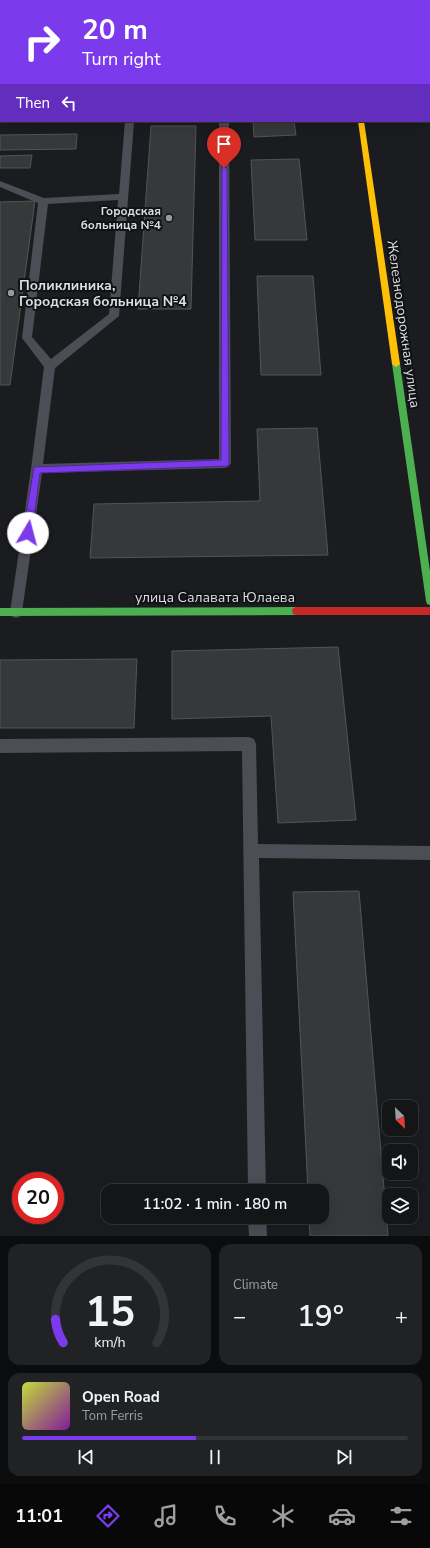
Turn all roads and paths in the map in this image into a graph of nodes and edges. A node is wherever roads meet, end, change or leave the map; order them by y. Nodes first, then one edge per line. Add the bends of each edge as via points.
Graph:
1 (129, 122) edge
2 (224, 122) edge
3 (361, 122) edge
4 (0, 184) edge
5 (123, 196) junction
6 (43, 201) junction
7 (50, 366) junction
8 (37, 469) junction
9 (430, 602) edge
10 (430, 611) edge
11 (0, 612) edge
12 (16, 612) junction
13 (0, 746) edge
14 (251, 851) junction
15 (430, 853) edge
16 (257, 1184) edge
17 (257, 1224) edge
18 (258, 1236) edge

1 - 5 lane
2 - 8 lane via 225,463
3 - 9 main road, Железнодорожная улица
4 - 6 lane
5 - 6 lane
5 - 7 lane via 114,316
6 - 7 lane via 27,338
7 - 8 lane
8 - 12 lane
10 - 12 main road, улица Салавата Юлаева
11 - 12 main road, улица Салавата Юлаева
13 - 14 lane via 249,744
14 - 15 lane
14 - 16 lane
17 - 18 lane

